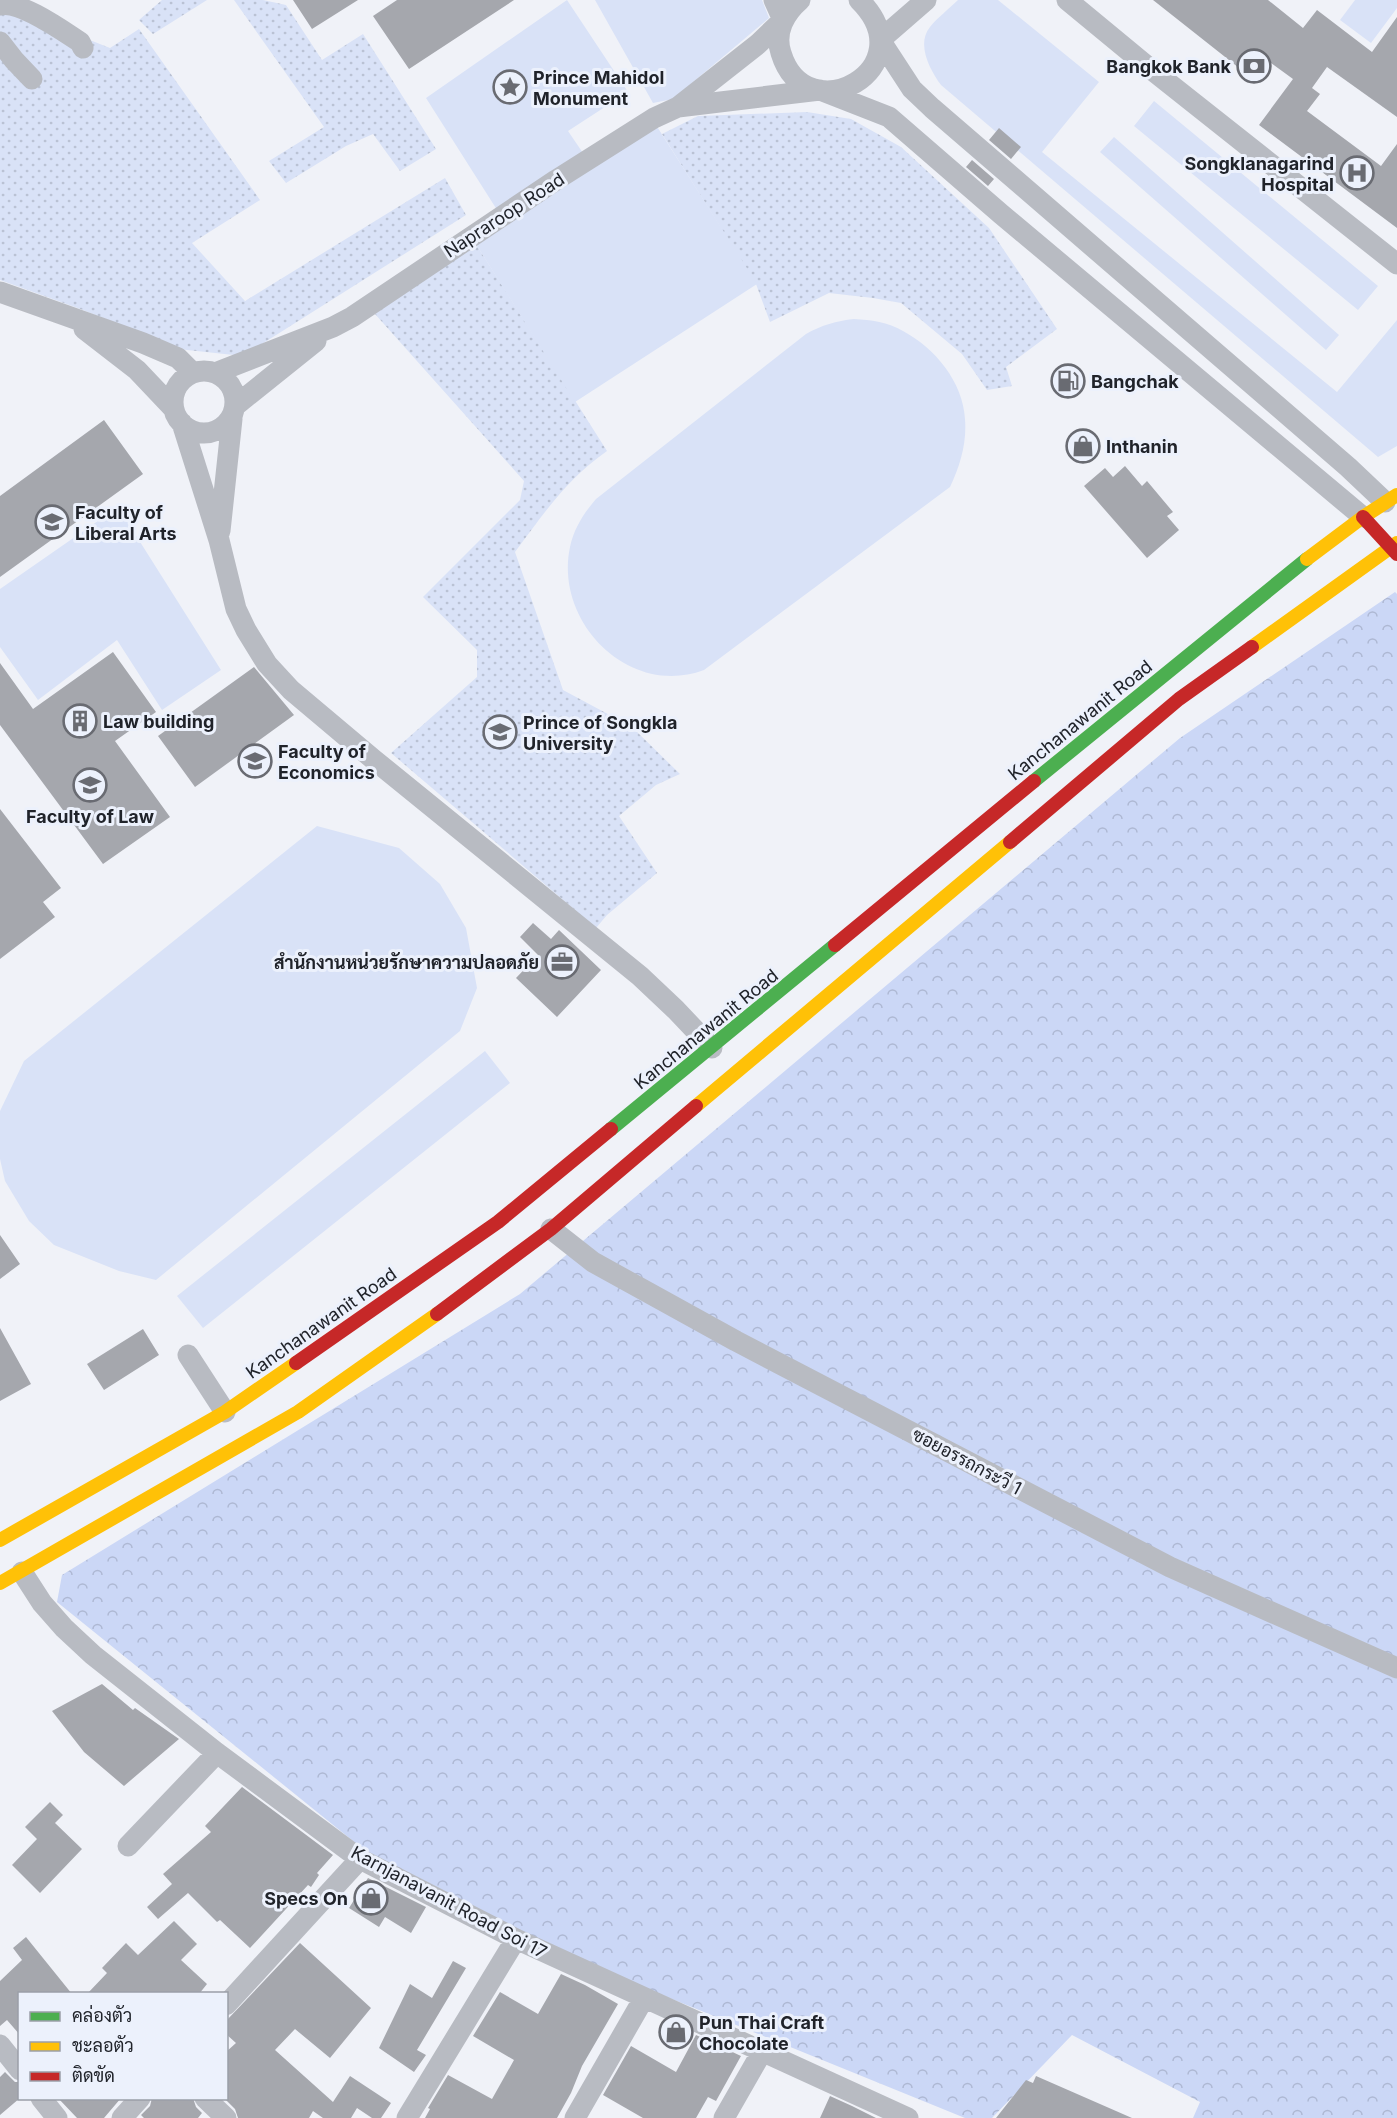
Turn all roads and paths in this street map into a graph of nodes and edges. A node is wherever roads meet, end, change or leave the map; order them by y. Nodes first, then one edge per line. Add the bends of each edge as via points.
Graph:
1 (774, 0) edge
2 (800, 0) edge
3 (859, 0) edge
4 (926, 0) edge
5 (1067, 0) edge
6 (0, 5) edge
7 (783, 20) junction
8 (880, 40) junction
9 (0, 42) edge
10 (83, 48) dead end
11 (32, 79) dead end
12 (820, 90) junction
13 (678, 107) junction
14 (1397, 264) edge
15 (0, 292) edge
16 (64, 315) junction
17 (333, 327) junction
18 (192, 372) junction
19 (216, 373) junction
20 (233, 412) junction
21 (177, 415) junction
22 (1393, 504) edge
23 (1363, 517) junction
24 (219, 540) junction
25 (1395, 548) edge
26 (724, 1060) junction
27 (551, 1229) junction
28 (188, 1355) dead end
29 (225, 1412) junction
30 (0, 1540) edge
31 (22, 1572) junction
32 (0, 1583) edge
33 (1397, 1668) edge
34 (217, 1754) junction
35 (128, 1846) dead end
36 (360, 1859) junction
37 (516, 1939) junction
38 (644, 1998) junction
39 (228, 2003) edge
40 (0, 2045) edge
41 (763, 2050) junction
42 (18, 2068) edge
43 (43, 2100) edge
44 (138, 2100) edge
45 (207, 2100) edge
46 (57, 2118) edge
47 (122, 2118) edge
48 (226, 2118) edge
49 (407, 2118) edge
50 (575, 2118) edge
51 (724, 2118) edge
52 (908, 2118) edge

1 - 7 street
2 - 7 street, Napraroop Road
3 - 8 street via 877,24
4 - 8 street
5 - 14 street
6 - 10 street via 9,3 22,8 80,42
7 - 12 street via 779,42 784,64 806,85
7 - 13 street, Napraroop Road via 758,45
8 - 12 street, Napraroop Road via 872,68 862,79 835,91
8 - 22 street via 912,89 932,108
9 - 11 street
12 - 13 street, Napraroop Road
12 - 23 street via 889,117
13 - 17 street, Napraroop Road via 556,180
15 - 16 street
16 - 18 street via 178,358
16 - 21 street via 120,355 166,398
17 - 19 street, Napraroop Road
17 - 20 street, Napraroop Road
18 - 19 street
18 - 21 street via 182,378 172,397
19 - 20 street via 234,394
20 - 21 street via 226,426 208,434 198,433
20 - 24 street
21 - 24 street
22 - 23 main road, Kanchanawanit Road
23 - 25 main road
23 - 26 main road, Kanchanawanit Road via 1119,711
24 - 26 street via 236,609 255,646 279,677 373,759 640,976
25 - 26 main road, Kanchanawanit Road via 1171,705
26 - 27 main road, Kanchanawanit Road
26 - 29 main road, Kanchanawanit Road
27 - 31 main road, Kanchanawanit Road via 298,1412
27 - 33 street, ซอยอรรถกระวี 1 via 594,1262 716,1329 1138,1551
28 - 29 street
29 - 30 main road, Kanchanawanit Road
31 - 32 main road, Kanchanawanit Road
31 - 34 street, Karnjanavanit Road Soi 17 via 42,1604 64,1628
34 - 35 street
34 - 36 street, Karnjanavanit Road Soi 17
36 - 37 street, Karnjanavanit Road Soi 17
36 - 39 street
37 - 38 street, Karnjanavanit Road Soi 17
37 - 49 street
38 - 41 street, Karnjanavanit Road Soi 17
38 - 50 street
40 - 42 street
41 - 51 street
41 - 52 street, Karnjanavanit Road Soi 17
43 - 46 street
44 - 47 street
45 - 48 street

